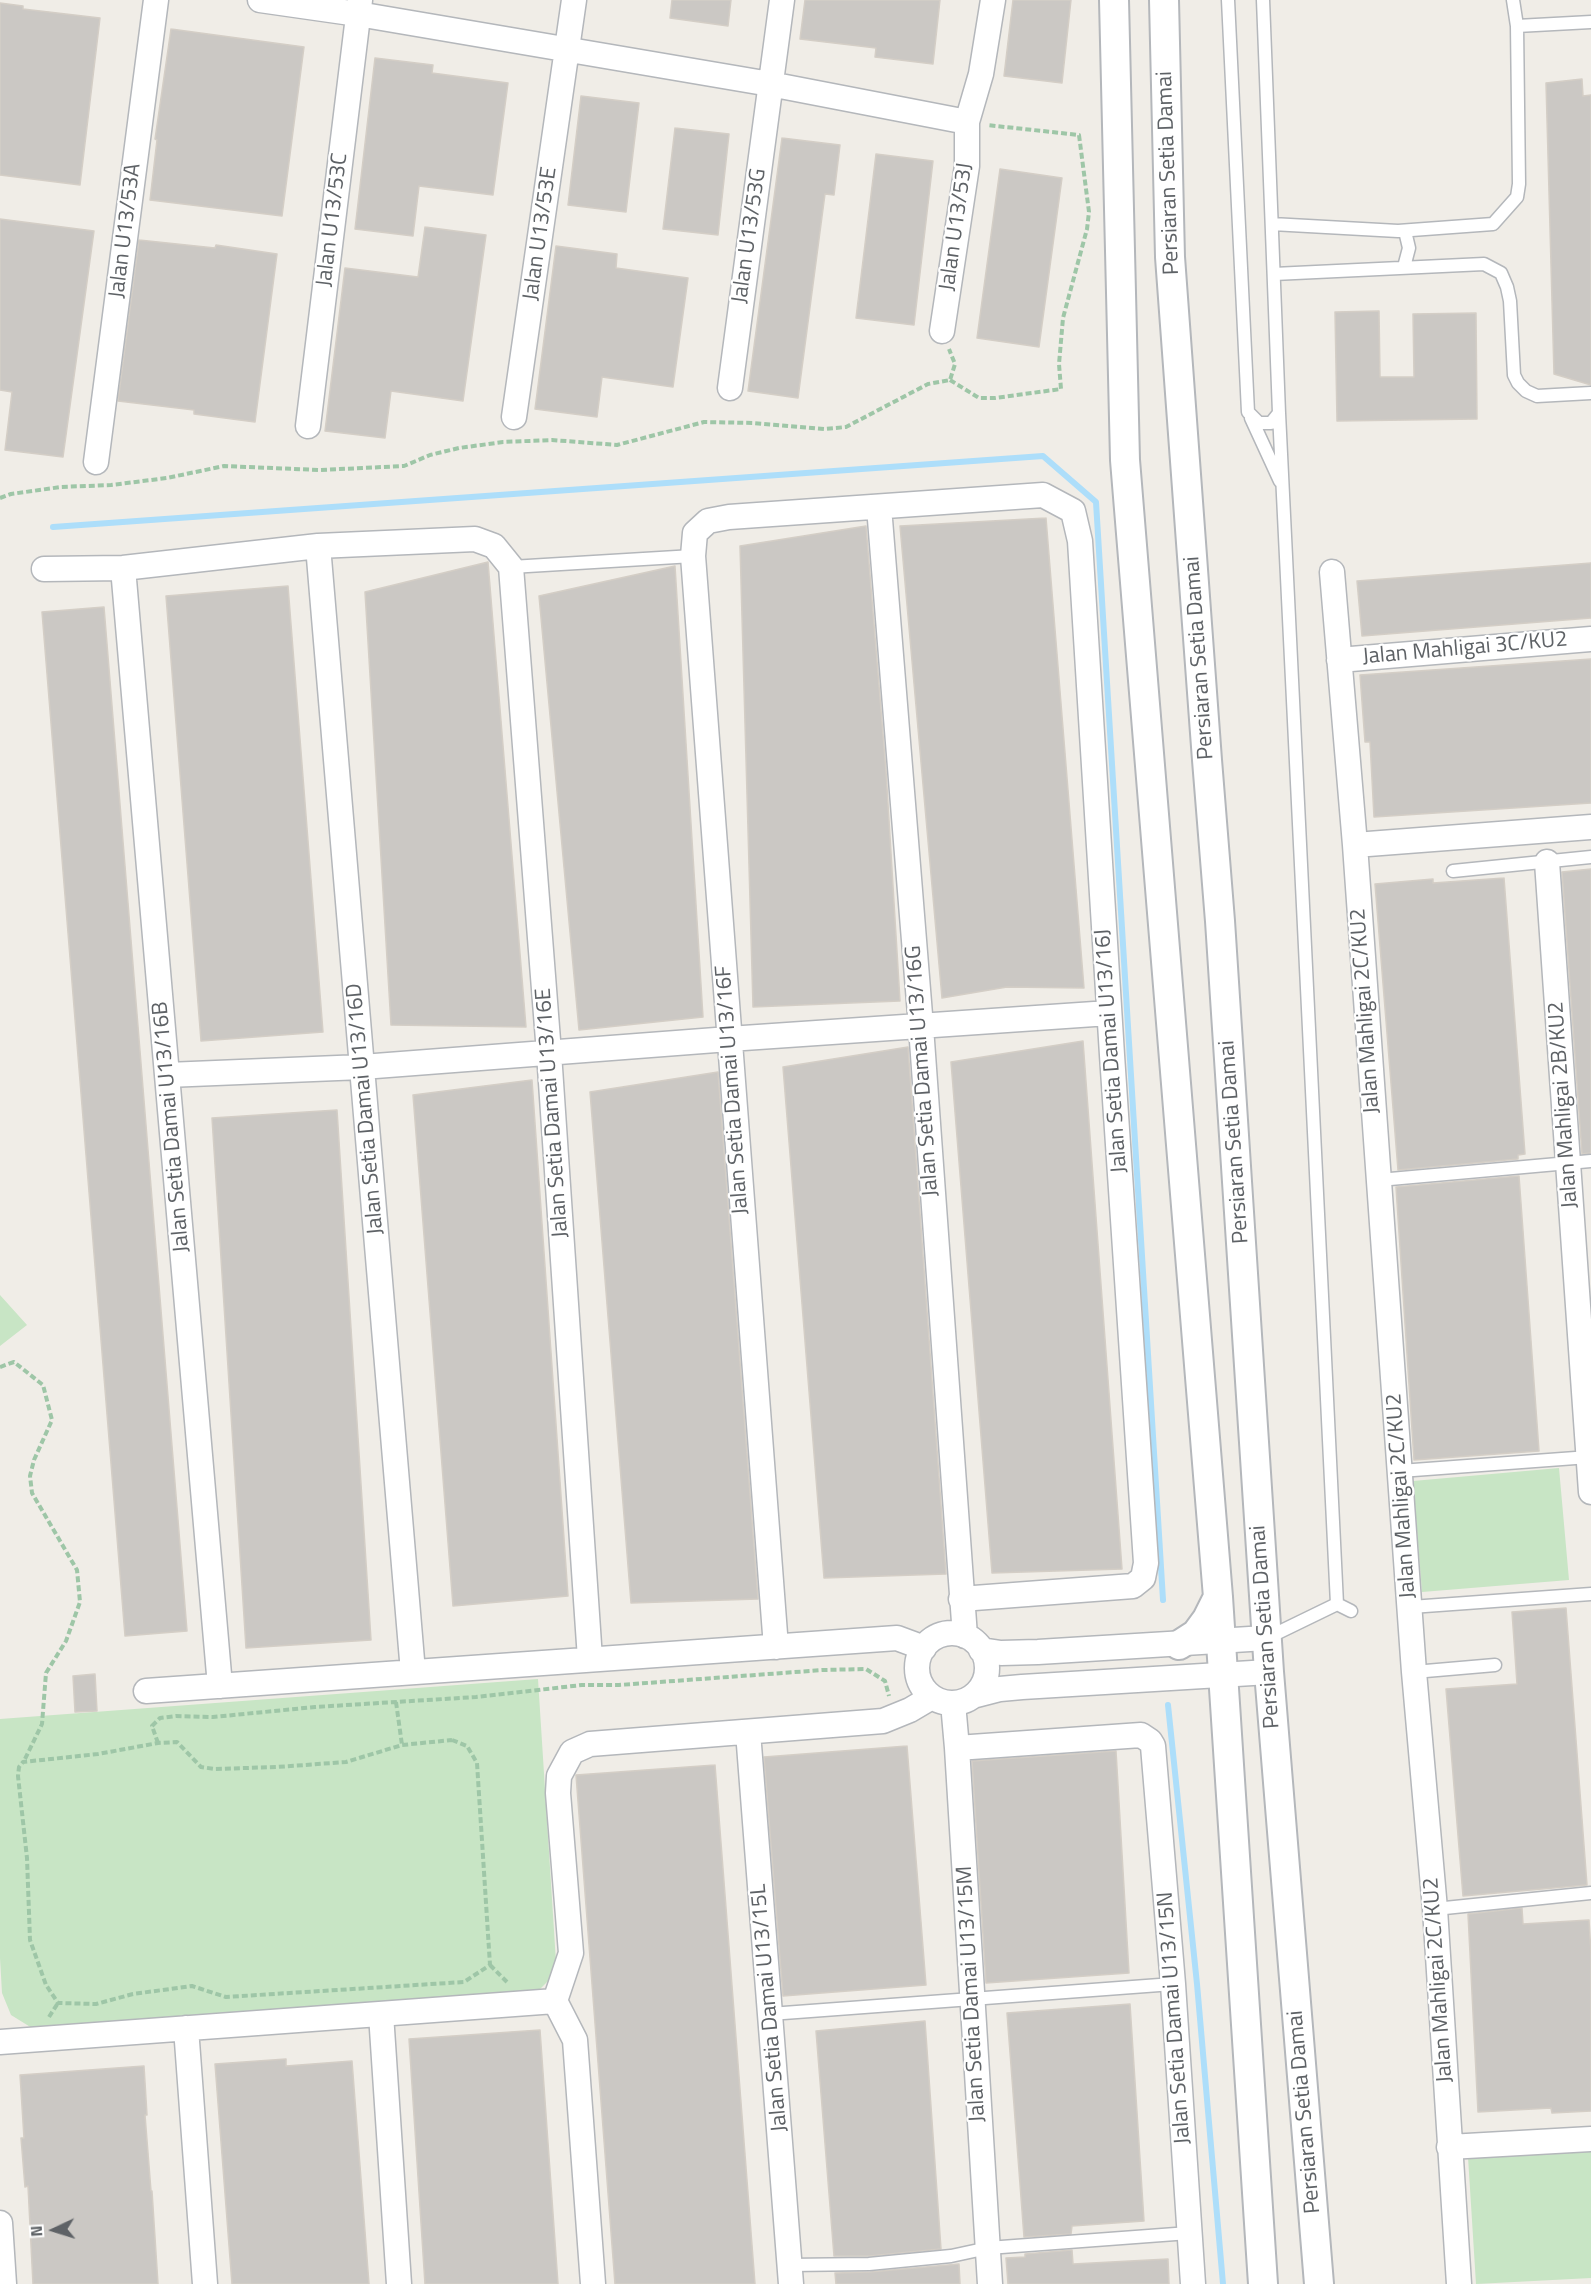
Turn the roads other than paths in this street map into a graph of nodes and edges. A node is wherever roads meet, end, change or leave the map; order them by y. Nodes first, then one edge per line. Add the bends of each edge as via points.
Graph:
1 (156, 0) edge
2 (260, 0) edge
3 (574, 0) edge
4 (782, 0) edge
5 (993, 0) edge
6 (1114, 0) edge
7 (1164, 0) edge
8 (1228, 0) edge
9 (1263, 0) edge
10 (1513, 0) edge
11 (359, 7) edge
12 (1591, 22) edge
13 (1517, 27) junction
14 (567, 51) junction
15 (770, 84) junction
16 (967, 122) junction
17 (1272, 224) junction
18 (1405, 231) junction
19 (1404, 267) junction
20 (1274, 274) junction
21 (942, 331) road end
22 (730, 388) dead end
23 (1591, 393) edge
24 (1248, 412) junction
25 (1279, 413) junction
26 (514, 417) dead end
27 (308, 426) dead end
28 (96, 462) dead end
29 (1282, 487) junction
30 (879, 507) junction
31 (694, 544) junction
32 (318, 546) junction
33 (511, 567) junction
34 (44, 568) dead end
35 (123, 568) junction
36 (1332, 572) dead end
37 (1591, 639) edge
38 (1339, 660) junction
39 (1591, 827) edge
40 (1354, 845) junction
41 (1591, 857) edge
42 (1547, 862) junction
43 (1453, 871) dead end
44 (1109, 1013) junction
45 (921, 1027) junction
46 (729, 1039) junction
47 (549, 1053) junction
48 (362, 1067) junction
49 (167, 1075) junction
50 (1580, 1162) edge
51 (1379, 1180) junction
52 (1400, 1471) junction
53 (1590, 1476) edge
54 (1591, 1594) edge
55 (1218, 1597) junction
56 (961, 1599) junction
57 (1338, 1604) junction
58 (1411, 1607) junction
59 (1351, 1611) dead end
60 (1266, 1638) junction
61 (1220, 1642) junction
62 (973, 1643) junction
63 (1179, 1645) junction
64 (776, 1647) junction
65 (924, 1648) junction
66 (590, 1659) junction
67 (1495, 1665) dead end
68 (413, 1672) junction
69 (1269, 1672) junction
70 (1414, 1672) junction
71 (1223, 1676) junction
72 (220, 1686) junction
73 (146, 1691) dead end
74 (952, 1699) junction
75 (748, 1732) junction
76 (957, 1748) junction
77 (1591, 1893) edge
78 (1435, 1909) junction
79 (1173, 1984) junction
80 (972, 1999) junction
81 (555, 2001) junction
82 (381, 2014) junction
83 (770, 2014) junction
84 (186, 2028) junction
85 (0, 2042) edge
86 (1591, 2139) edge
87 (1449, 2147) junction
88 (0, 2223) edge
89 (1189, 2233) junction
90 (988, 2248) junction
91 (791, 2275) edge
92 (3, 2282) edge
93 (205, 2284) edge
94 (399, 2284) edge
95 (593, 2284) edge
96 (990, 2284) edge
97 (1192, 2284) edge
98 (1263, 2284) edge
99 (1319, 2284) edge
100 (1459, 2284) edge

1 - 28 street, Jalan U13/53A
2 - 11 street
3 - 14 street, Jalan U13/53E
4 - 15 street, Jalan U13/53G
5 - 16 street, Jalan U13/53J via 981,74
6 - 55 street, Persiaran Setia Damai via 1125,459
7 - 60 street, Persiaran Setia Damai via 1170,257 1220,921
8 - 24 lane
9 - 17 lane
10 - 13 lane
11 - 14 street
11 - 27 street, Jalan U13/53C
12 - 13 lane
13 - 18 lane via 1517,197 1493,224
14 - 15 street
14 - 26 street, Jalan U13/53E
15 - 16 street
15 - 22 street, Jalan U13/53G
16 - 21 street, Jalan U13/53J via 967,166
17 - 18 lane
17 - 20 lane
18 - 19 lane via 1409,248
19 - 20 lane
19 - 23 lane via 1484,264 1501,273 1510,301 1514,375 1518,383 1537,396
20 - 25 lane
24 - 25 lane via 1259,423 1271,423
24 - 29 lane
25 - 29 lane
29 - 57 lane
30 - 31 street via 708,521
30 - 44 street, Jalan Setia Damai U13/16J via 1043,495 1073,511 1080,541
30 - 45 street, Jalan Setia Damai U13/16G
31 - 33 lane
31 - 46 street, Jalan Setia Damai U13/16F
32 - 33 street via 475,539 494,546
32 - 35 street
32 - 48 street, Jalan Setia Damai U13/16D
33 - 47 street, Jalan Setia Damai U13/16E
34 - 35 street
35 - 49 street, Jalan Setia Damai U13/16B
36 - 38 street, Jalan Mahligai 2C/KU2
37 - 38 street, Jalan Mahligai 3C/KU2
38 - 40 street, Jalan Mahligai 2C/KU2
39 - 40 street
40 - 51 street, Jalan Mahligai 2C/KU2
41 - 42 lane
42 - 43 lane
42 - 50 street, Jalan Mahligai 2B/KU2
44 - 45 street
44 - 56 street, Jalan Setia Damai U13/16J via 1146,1563 1143,1578 1133,1586
45 - 46 street
45 - 56 street, Jalan Setia Damai U13/16G
46 - 47 street
46 - 64 street, Jalan Setia Damai U13/16F
47 - 48 street
47 - 66 street, Jalan Setia Damai U13/16E
48 - 49 street
48 - 68 street, Jalan Setia Damai U13/16D
49 - 72 street, Jalan Setia Damai U13/16B
50 - 51 lane
50 - 53 street, Jalan Mahligai 2B/KU2
51 - 52 street, Jalan Mahligai 2C/KU2
52 - 53 lane
52 - 58 street, Jalan Mahligai 2C/KU2
54 - 58 lane
55 - 61 street, Persiaran Setia Damai
55 - 63 street via 1196,1634
56 - 62 street, Jalan Setia Damai U13/16G
57 - 59 lane
57 - 60 lane
58 - 70 street, Jalan Mahligai 2C/KU2
60 - 61 street
60 - 69 street, Persiaran Setia Damai
61 - 63 street
61 - 71 street, Persiaran Setia Damai
62 - 63 street via 1000,1653
62 - 65 street via 954,1634 942,1635
62 - 74 street via 986,1659 985,1680
64 - 65 street via 897,1638
64 - 66 street
65 - 74 street via 917,1668 924,1689
66 - 68 street
67 - 70 lane
68 - 72 street
69 - 71 street
69 - 99 street, Persiaran Setia Damai
70 - 78 street, Jalan Mahligai 2C/KU2
71 - 74 street via 1022,1687
71 - 98 street, Persiaran Setia Damai
72 - 73 street
74 - 75 street via 883,1721
74 - 76 street, Jalan Setia Damai U13/15M
75 - 81 street via 590,1744 572,1752 559,1776 558,1793 571,1953
75 - 83 street, Jalan Setia Damai U13/15L
76 - 79 street, Jalan Setia Damai U13/15N via 1141,1735 1150,1741 1155,1752
76 - 80 street, Jalan Setia Damai U13/15M
77 - 78 lane
78 - 87 street, Jalan Mahligai 2C/KU2
79 - 80 lane
79 - 89 street, Jalan Setia Damai U13/15N
80 - 83 lane
80 - 90 street, Jalan Setia Damai U13/15M
81 - 82 street
81 - 95 street via 575,2040
82 - 84 street
82 - 94 street
83 - 91 street, Jalan Setia Damai U13/15L
84 - 85 street
84 - 93 street
86 - 87 street
87 - 100 street, Jalan Mahligai 2C/KU2
88 - 92 street
89 - 90 lane
89 - 97 street, Jalan Setia Damai U13/15N
90 - 91 lane
90 - 96 street, Jalan Setia Damai U13/15M

